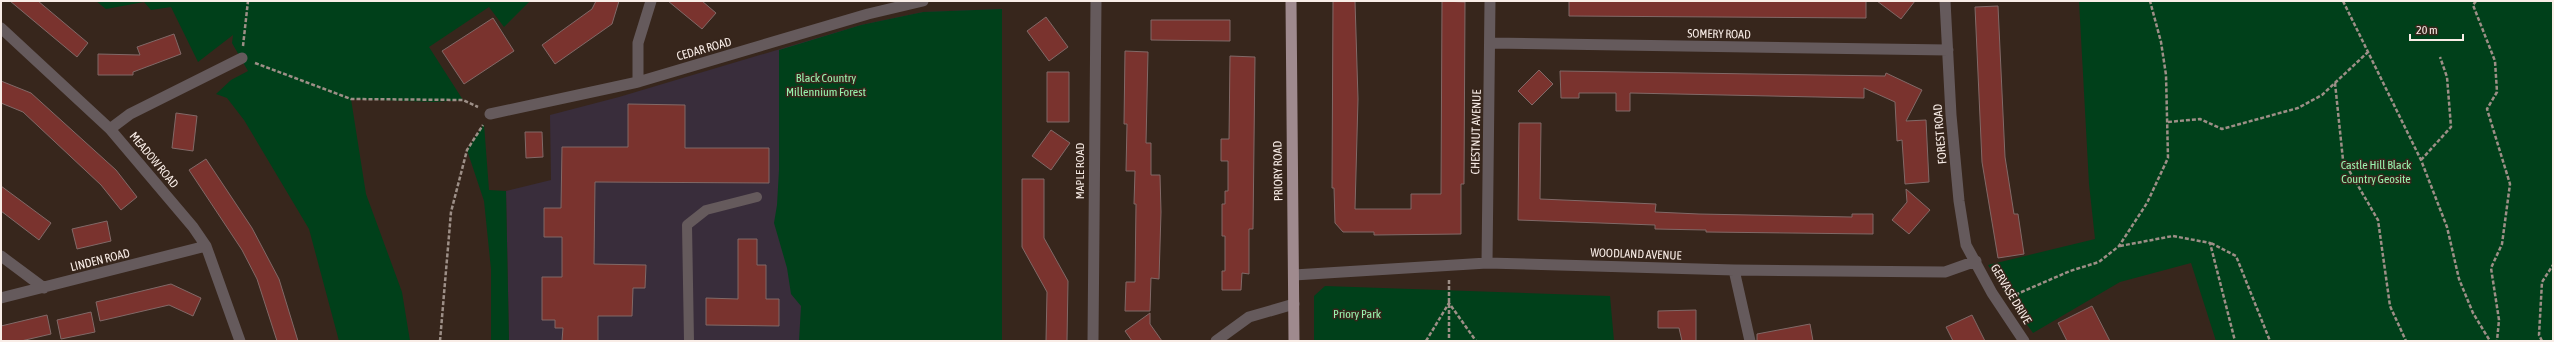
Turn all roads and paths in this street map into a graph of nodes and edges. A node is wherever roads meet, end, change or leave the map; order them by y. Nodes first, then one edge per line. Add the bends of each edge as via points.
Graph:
1 (248, 1) edge
2 (651, 1) edge
3 (923, 1) edge
4 (1096, 1) edge
5 (1291, 1) edge
6 (1490, 1) edge
7 (1945, 1) edge
8 (2150, 1) edge
9 (2343, 1) edge
10 (2476, 1) edge
11 (1, 28) edge
12 (1490, 43) junction
13 (1948, 50) junction
14 (2368, 52) junction
15 (2440, 57) dead end
16 (242, 58) junction
17 (638, 82) junction
18 (2335, 84) junction
19 (490, 114) junction
20 (2168, 122) junction
21 (110, 128) junction
22 (2421, 160) junction
23 (757, 197) dead end
24 (2210, 243) junction
25 (206, 246) junction
26 (2119, 246) junction
27 (1, 256) edge
28 (1976, 261) junction
29 (1487, 263) junction
30 (1448, 264) junction
31 (2553, 265) edge
32 (1734, 270) junction
33 (1294, 275) junction
34 (44, 288) junction
35 (1, 298) edge
36 (2005, 299) dead end
37 (1294, 304) junction
38 (1449, 304) junction
39 (240, 341) edge
40 (440, 341) edge
41 (689, 341) edge
42 (1093, 341) edge
43 (1216, 341) edge
44 (1294, 341) edge
45 (1426, 341) edge
46 (1449, 341) edge
47 (1476, 341) edge
48 (1750, 341) edge
49 (2024, 341) edge
50 (2235, 341) edge
51 (2270, 341) edge
52 (2406, 341) edge
53 (2490, 341) edge
54 (2497, 341) edge
55 (2542, 341) edge

1 - 16 path
2 - 17 street via 638,42
3 - 17 street, CEDAR ROAD via 868,14
4 - 42 street, MAPLE ROAD
5 - 33 main road, PRIORY ROAD
6 - 12 street, CHESTNUT AVENUE
7 - 13 street, FOREST ROAD
8 - 20 path via 2161,42 2166,75
9 - 14 path
10 - 54 path via 2473,5 2495,61 2497,92 2487,109 2510,184 2502,244 2491,268 2499,320
11 - 21 street, MEADOW ROAD
12 - 13 street, SOMERY ROAD
12 - 29 street, CHESTNUT AVENUE
13 - 28 street, FOREST ROAD via 1959,201 1966,245
14 - 18 path
14 - 22 path
15 - 22 path via 2447,77 2450,127
16 - 19 path via 351,99 463,100
16 - 21 street via 130,114
17 - 19 street, CEDAR ROAD
18 - 20 path via 2322,96 2298,108 2237,126 2222,129 2200,120
18 - 52 path via 2343,160 2378,220 2390,306
19 - 40 path via 467,150 451,212
20 - 26 path via 2168,158 2147,203
21 - 25 street, MEADOW ROAD
22 - 53 path via 2447,227 2462,286 2473,313
23 - 41 lane via 706,210 687,225
24 - 26 path via 2173,236
24 - 50 path
24 - 51 path via 2236,256
25 - 34 street, LINDEN ROAD
25 - 39 street, MEADOW ROAD
26 - 36 path via 2099,262 2070,271
27 - 34 street
28 - 32 street, WOODLAND AVENUE via 1945,272
28 - 49 street, GERVASE DRIVE via 1992,293
29 - 30 street, WOODLAND AVENUE
29 - 32 street, WOODLAND AVENUE
30 - 33 street, WOODLAND AVENUE
30 - 38 path
31 - 55 path via 2542,282 2539,334
32 - 48 street
33 - 37 main road, PRIORY ROAD
34 - 35 street, LINDEN ROAD
37 - 43 street via 1249,317
37 - 44 main road, PRIORY ROAD
38 - 45 path
38 - 46 path
38 - 47 path

